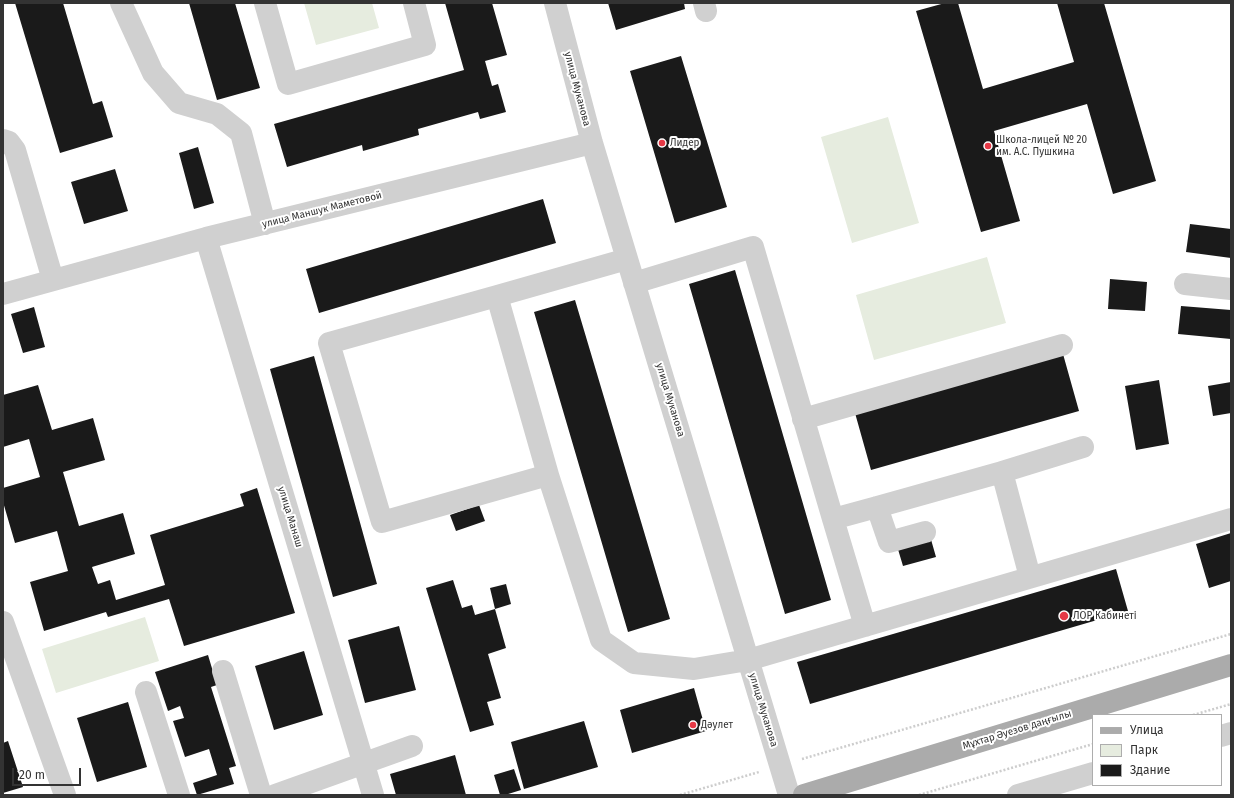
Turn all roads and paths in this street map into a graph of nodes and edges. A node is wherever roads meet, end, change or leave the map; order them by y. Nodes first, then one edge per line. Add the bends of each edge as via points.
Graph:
1 (121, 3) edge
2 (265, 3) edge
3 (414, 3) edge
4 (555, 3) edge
5 (3, 140) edge
6 (592, 143) junction
7 (265, 224) junction
8 (206, 238) junction
9 (627, 259) junction
10 (53, 280) junction
11 (634, 282) junction
12 (1185, 284) dead end
13 (1231, 289) edge
14 (3, 294) edge
15 (497, 296) junction
16 (1062, 345) dead end
17 (803, 419) junction
18 (1083, 447) dead end
19 (1002, 472) junction
20 (548, 475) junction
21 (877, 507) junction
22 (1231, 518) edge
23 (833, 519) junction
24 (925, 532) dead end
25 (1030, 577) junction
26 (3, 622) edge
27 (865, 626) junction
28 (1231, 634) edge
29 (748, 660) junction
30 (10, 661) edge
31 (1231, 665) edge
32 (223, 671) dead end
33 (146, 692) dead end
34 (1231, 704) edge
35 (1196, 714) edge
36 (1092, 744) edge
37 (412, 746) dead end
38 (364, 764) junction
39 (780, 766) junction
40 (1092, 773) edge
41 (65, 795) edge
42 (179, 795) edge
43 (261, 795) edge
44 (275, 795) edge
45 (373, 795) edge
46 (680, 795) edge
47 (790, 795) edge
48 (804, 795) edge
49 (919, 795) edge
50 (1018, 795) edge

1 - 7 street via 153,73 179,103 217,114 241,133
2 - 3 street via 288,84 425,45
4 - 6 street, улица Муканова
5 - 10 street via 15,150
6 - 7 street, улица Маншук Маметовой
6 - 9 street, улица Муканова
7 - 8 street, улица Маншук Маметовой
8 - 10 street, улица Маншук Маметовой
8 - 38 street, улица Манаш
9 - 11 street, улица Муканова
9 - 15 street
10 - 14 street, улица Маншук Маметовой
11 - 17 street via 753,247
11 - 29 street, улица Муканова
12 - 13 street
15 - 20 street
15 - 20 street via 329,343 331,351 382,522
16 - 17 street
17 - 23 street
18 - 19 street
19 - 21 street
19 - 25 street
20 - 29 street via 601,640 634,663 694,669
21 - 23 street
21 - 24 street via 889,542
22 - 25 street
23 - 27 street
25 - 27 street
26 - 30 street
27 - 29 street
28 - 39 path
29 - 39 street, улица Муканова
30 - 41 street
31 - 48 main road, Мұхтар Әуезов даңғылы
32 - 43 street
33 - 42 street
34 - 35 path
36 - 49 path
37 - 38 street
38 - 44 street
38 - 45 street, улица Манаш
39 - 46 path
39 - 47 street, улица Муканова
40 - 50 street

